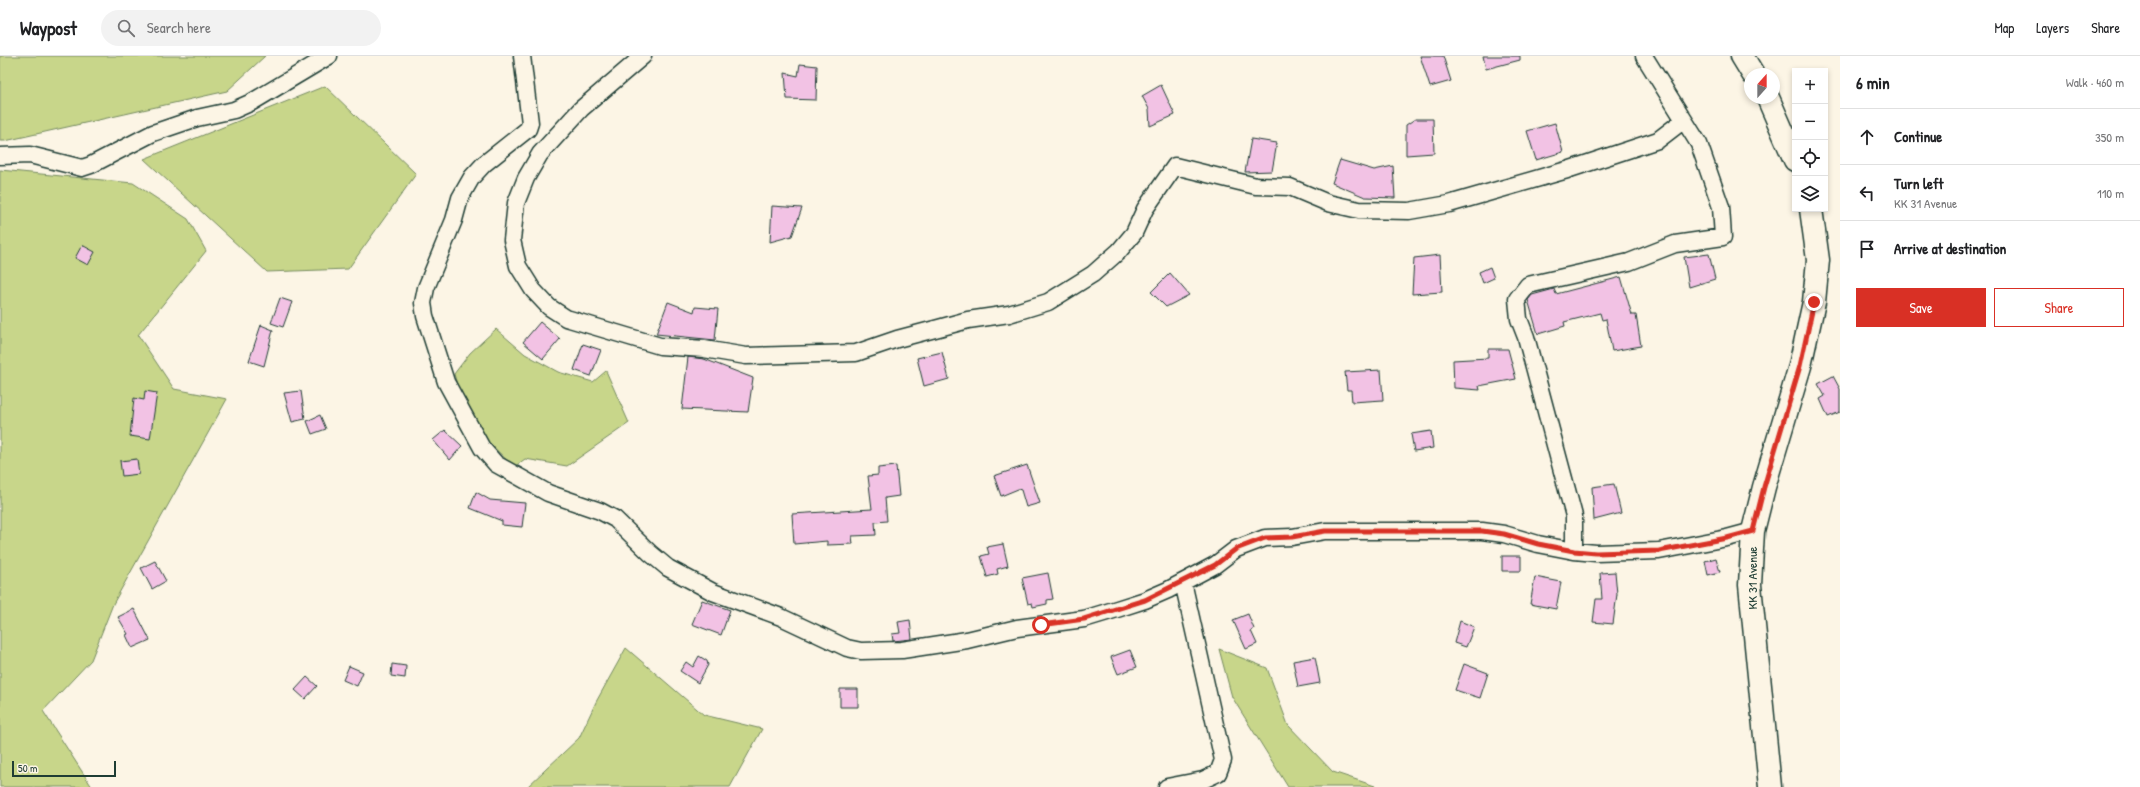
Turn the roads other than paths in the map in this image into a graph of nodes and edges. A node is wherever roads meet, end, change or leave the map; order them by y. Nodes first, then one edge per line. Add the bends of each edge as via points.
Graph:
1 (328, 56) edge
2 (522, 56) edge
3 (643, 56) edge
4 (1644, 56) edge
5 (1742, 56) edge
6 (1749, 68) edge
7 (1771, 104) edge
8 (1684, 120) junction
9 (1792, 153) edge
10 (0, 156) edge
11 (1811, 212) edge
12 (1753, 531) junction
13 (1574, 543) dead end
14 (1183, 582) junction
15 (1166, 787) edge
16 (1770, 787) edge

1 - 10 street via 252,102 234,110 197,118 153,133 82,168 30,155
2 - 14 street via 530,123 528,128 472,177 463,193 426,288 423,303 446,382 482,448 496,464 548,493 600,511 615,519 650,553 688,580 733,601 781,617 847,648 861,651 924,648 1017,628 1084,619 1145,600
3 - 8 street via 581,109 540,154 526,178 516,203 512,240 518,266 533,290 549,307 566,318 660,346 746,356 856,353 934,329 968,320 1009,314 1048,302 1093,274 1119,251 1134,233 1145,209 1175,166 1256,186 1290,187 1328,203 1359,210 1409,211 1450,204 1658,140
4 - 8 street
5 - 6 main road
7 - 9 main road
8 - 13 street via 1699,144 1721,207 1723,237 1675,244 1629,262 1528,285 1517,299 1519,320 1526,337 1574,516
11 - 12 main road, KK 31 Avenue via 1818,260 1814,302 1800,366
12 - 14 street via 1659,551 1596,553 1574,551 1482,531 1325,531 1292,537 1265,538 1236,549 1215,565
12 - 16 main road, KK 31 Avenue via 1750,585
14 - 15 street via 1223,760 1218,773 1211,777

